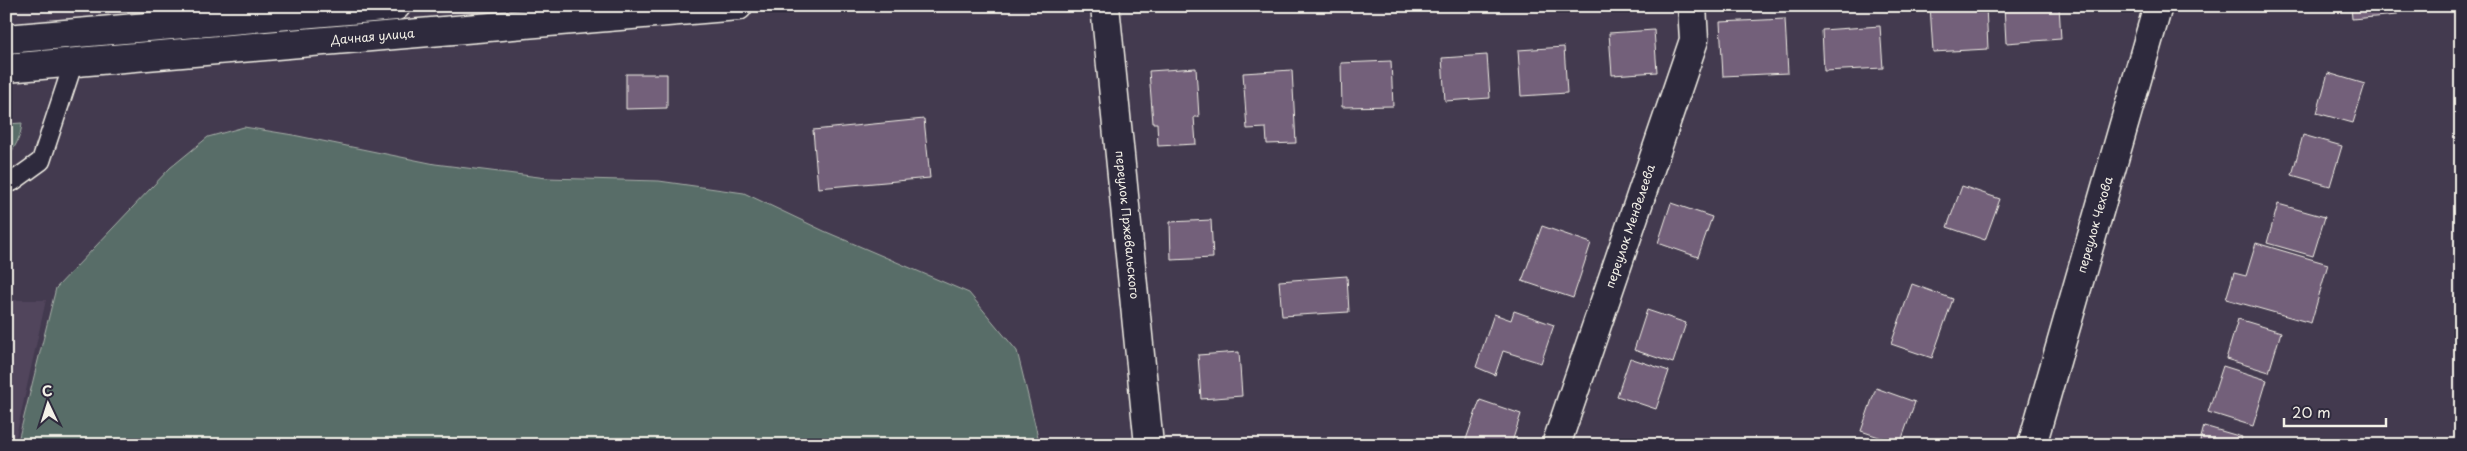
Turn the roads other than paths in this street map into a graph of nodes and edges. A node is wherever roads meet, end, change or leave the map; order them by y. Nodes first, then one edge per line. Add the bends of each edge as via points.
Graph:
1 (396, 6) edge
2 (738, 6) edge
3 (1105, 6) edge
4 (1692, 6) edge
5 (2158, 6) edge
6 (6, 39) edge
7 (74, 62) junction
8 (6, 68) edge
9 (6, 182) edge
10 (1149, 445) edge
11 (1556, 445) edge
12 (2032, 445) edge

1 - 6 street
2 - 7 street, Дачная улица
3 - 10 street, переулок Пржевальского
4 - 11 street, переулок Менделеева via 1694,40
5 - 12 street, переулок Чехова
7 - 8 street, Дачная улица
7 - 9 lane via 41,161 12,182

